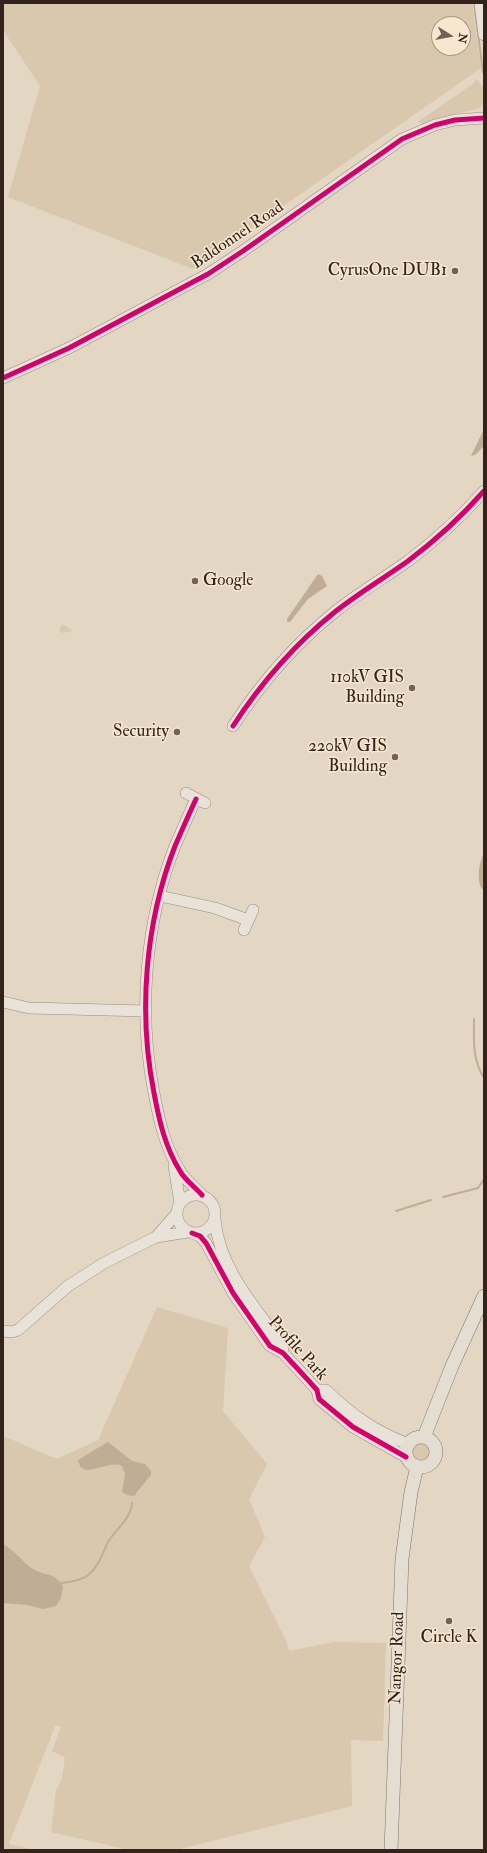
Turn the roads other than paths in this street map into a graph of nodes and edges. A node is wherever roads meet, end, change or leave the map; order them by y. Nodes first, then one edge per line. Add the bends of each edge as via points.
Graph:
1 (480, 3) edge
2 (484, 35) edge
3 (484, 118) edge
4 (3, 378) edge
5 (484, 491) edge
6 (233, 726) dead end
7 (186, 793) dead end
8 (160, 896) junction
9 (248, 920) dead end
10 (3, 1002) edge
11 (146, 1011) junction
12 (172, 1158) junction
13 (202, 1195) junction
14 (178, 1208) junction
15 (215, 1219) junction
16 (190, 1232) junction
17 (156, 1237) junction
18 (484, 1296) edge
19 (3, 1331) edge
20 (283, 1353) junction
21 (318, 1390) junction
22 (424, 1437) junction
23 (408, 1444) junction
24 (406, 1457) junction
25 (417, 1466) junction
26 (391, 1850) edge

1 - 2 street
3 - 4 street, Baldonnel Road via 455,120 435,125 402,139 208,274 76,345
5 - 6 street via 431,543 357,595 310,634 275,670
7 - 8 street via 201,801 175,847
8 - 9 street via 215,908
8 - 11 street via 147,972
10 - 11 street via 29,1008
11 - 12 street via 149,1070 160,1121
12 - 13 street via 187,1181
12 - 14 street
13 - 14 street via 191,1195
13 - 15 street via 213,1204
14 - 16 street via 180,1225
14 - 17 street
15 - 16 street via 204,1232
15 - 20 street, Profile Park via 216,1235 222,1252 242,1290 282,1344
16 - 17 street
16 - 20 street, Profile Park via 200,1236 206,1243 233,1293 270,1346
17 - 19 street via 104,1263 68,1286 18,1330
18 - 22 main road via 452,1366
20 - 21 street, Profile Park
21 - 23 street, Profile Park via 326,1390 364,1422 383,1434
21 - 24 street, Profile Park via 319,1399 333,1412 353,1427
22 - 23 main road via 415,1438
22 - 25 main road via 435,1446 436,1455 431,1464
23 - 24 main road
24 - 25 main road via 410,1463
25 - 26 main road, Nangor Road via 402,1559

